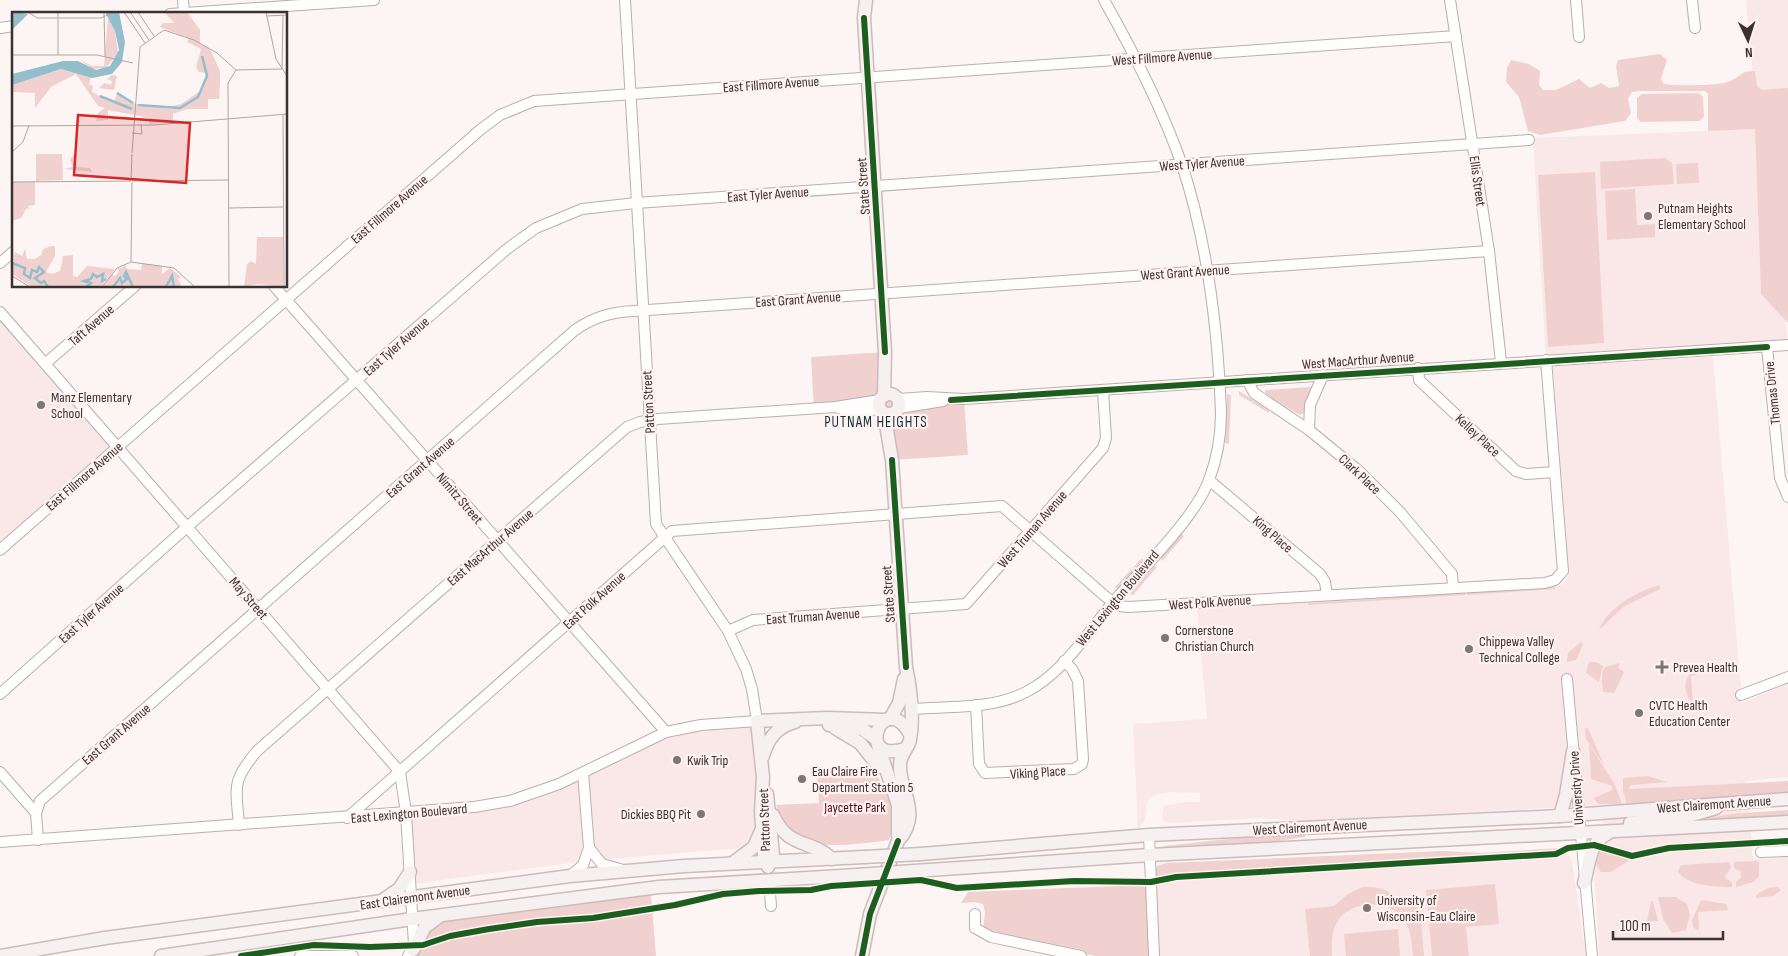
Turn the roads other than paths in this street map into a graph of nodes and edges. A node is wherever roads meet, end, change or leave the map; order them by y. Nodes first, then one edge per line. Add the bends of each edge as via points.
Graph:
1 (374, 0) edge
2 (625, 0) edge
3 (860, 0) edge
4 (866, 0) edge
5 (1104, 0) edge
6 (1450, 0) edge
7 (1576, 0) edge
8 (1692, 0) edge
9 (199, 12) edge
10 (864, 18) junction
11 (1695, 28) dead end
12 (1456, 36) junction
13 (1579, 37) dead end
14 (1137, 58) junction
15 (868, 77) junction
16 (630, 95) junction
17 (1529, 140) dead end
18 (1473, 145) junction
19 (1182, 165) junction
20 (875, 186) junction
21 (636, 203) junction
22 (1489, 252) junction
23 (12, 253) edge
24 (0, 263) edge
25 (1207, 271) junction
26 (133, 288) edge
27 (276, 288) edge
28 (882, 293) junction
29 (285, 299) junction
30 (642, 310) junction
31 (0, 312) edge
32 (1788, 345) edge
33 (1767, 347) junction
34 (1546, 360) junction
35 (1500, 362) junction
36 (46, 363) junction
37 (1418, 368) junction
38 (1323, 375) junction
39 (1246, 380) junction
40 (356, 381) junction
41 (1220, 382) junction
42 (1103, 390) junction
43 (889, 404) junction
44 (649, 420) junction
45 (1309, 430) junction
46 (118, 446) junction
47 (428, 461) junction
48 (1554, 472) junction
49 (1209, 480) junction
50 (1788, 497) edge
51 (896, 515) junction
52 (187, 528) junction
53 (1032, 529) junction
54 (665, 536) junction
55 (498, 540) junction
56 (0, 550) edge
57 (1453, 588) junction
58 (1327, 595) junction
59 (1113, 602) junction
60 (258, 609) junction
61 (902, 610) junction
62 (569, 622) junction
63 (728, 631) junction
64 (1064, 661) junction
65 (906, 667) junction
66 (1788, 677) edge
67 (1567, 679) dead end
68 (330, 689) junction
69 (0, 694) edge
70 (1741, 695) dead end
71 (976, 705) junction
72 (911, 709) junction
73 (804, 719) junction
74 (888, 720) junction
75 (758, 721) junction
76 (830, 726) junction
77 (666, 732) junction
78 (910, 734) junction
79 (877, 741) junction
80 (904, 749) junction
81 (1573, 751) junction
82 (762, 761) junction
83 (0, 772) edge
84 (400, 772) junction
85 (583, 773) junction
86 (763, 777) junction
87 (892, 790) junction
88 (1788, 799) edge
89 (1732, 802) junction
90 (770, 810) junction
91 (36, 813) junction
92 (406, 813) junction
93 (1578, 814) junction
94 (1560, 816) junction
95 (347, 818) junction
96 (1788, 822) edge
97 (239, 825) junction
98 (762, 829) junction
99 (1609, 833) junction
100 (1149, 835) junction
101 (1580, 835) junction
102 (38, 840) junction
103 (0, 842) edge
104 (898, 842) junction
105 (590, 848) junction
106 (1788, 851) edge
107 (1762, 852) dead end
108 (1150, 856) junction
109 (832, 859) junction
110 (768, 861) junction
111 (731, 863) junction
112 (626, 871) junction
113 (410, 872) junction
114 (857, 875) joint
115 (570, 876) junction
116 (769, 880) junction
117 (1584, 883) junction
118 (412, 898) junction
119 (380, 902) junction
120 (771, 906) dead end
121 (975, 914) dead end
122 (441, 916) junction
123 (412, 919) junction
124 (410, 953) edge
125 (0, 956) edge
126 (161, 956) edge
127 (300, 956) edge
128 (353, 956) edge
129 (862, 956) edge
130 (1081, 956) edge
131 (1154, 956) edge
132 (1592, 956) edge

1 - 9 street
2 - 16 street, Patton Street
3 - 10 main road, State Street
4 - 10 main road, State Street
5 - 14 street, West Lexington Boulevard
6 - 12 street, Ellis Street
7 - 13 street
8 - 11 street
10 - 15 main road, State Street
12 - 14 street, West Fillmore Avenue
12 - 18 street, Ellis Street
14 - 15 street, West Fillmore Avenue
14 - 19 street, West Lexington Boulevard
15 - 16 street, East Fillmore Avenue
15 - 20 main road, State Street
16 - 21 street, Patton Street
16 - 29 street, East Fillmore Avenue via 534,101 500,115
17 - 18 street, West Tyler Avenue
18 - 19 street, West Tyler Avenue
18 - 22 street, Ellis Street
19 - 20 street, West Tyler Avenue
19 - 25 street, West Lexington Boulevard
20 - 21 street, East Tyler Avenue
20 - 28 main road, State Street
21 - 30 street, Patton Street
21 - 40 street, East Tyler Avenue via 582,209 536,228 507,249
22 - 25 street, West Grant Avenue
22 - 35 street, Ellis Street
23 - 24 street
25 - 28 street, West Grant Avenue
25 - 41 street, West Lexington Boulevard
26 - 36 street, Taft Avenue
27 - 29 street, Nimitz Street
28 - 30 street, East Grant Avenue
28 - 43 main road, State Street
29 - 40 street, Nimitz Street
29 - 46 street, East Fillmore Avenue
30 - 44 street, Patton Street
30 - 47 street, East Grant Avenue via 610,312 575,330
31 - 36 street, May Street
32 - 33 street, West MacArthur Avenue
33 - 34 street, West MacArthur Avenue
33 - 50 street, Thomas Drive via 1780,478
34 - 35 street, West MacArthur Avenue
34 - 48 street
35 - 37 street, West MacArthur Avenue
36 - 46 street, May Street
37 - 38 street, West MacArthur Avenue
37 - 48 street, Kelley Place via 1419,380 1516,471 1526,474
38 - 39 street, West MacArthur Avenue
38 - 45 street via 1310,405
39 - 41 street, West MacArthur Avenue
39 - 45 street, Clark Place via 1260,398
40 - 47 street, Nimitz Street
40 - 52 street, East Tyler Avenue
41 - 42 street, West MacArthur Avenue
41 - 49 street, West Lexington Boulevard via 1221,435
42 - 43 street, West MacArthur Avenue
42 - 53 street, West Truman Avenue via 1106,438 1103,448
43 - 44 street, East MacArthur Avenue via 853,410 835,407
43 - 51 main road, State Street
44 - 54 street, Patton Street via 656,524
44 - 55 street, East MacArthur Avenue via 627,427
45 - 57 street, Clark Place via 1359,471 1400,512 1452,574
46 - 52 street, May Street
46 - 56 street, East Fillmore Avenue
47 - 55 street, Nimitz Street
47 - 60 street, East Grant Avenue
48 - 57 street, West Polk Avenue via 1563,571 1560,576 1545,583
49 - 58 street, King Place via 1320,574
49 - 59 street, West Lexington Boulevard via 1186,517
51 - 53 street via 1002,506
51 - 54 street, East Polk Avenue via 672,531
51 - 61 main road, State Street
52 - 60 street, May Street
52 - 69 street, East Tyler Avenue
53 - 59 street
53 - 61 street, West Truman Avenue via 966,604
54 - 62 street, East Polk Avenue
54 - 63 street, Patton Street
55 - 62 street, Nimitz Street
55 - 68 street, East MacArthur Avenue
57 - 58 street, West Polk Avenue
58 - 59 street, West Polk Avenue via 1128,607
59 - 64 street, West Lexington Boulevard
60 - 68 street, May Street
60 - 91 street, East Grant Avenue via 40,801
61 - 63 street, East Truman Avenue via 753,620
61 - 65 main road, State Street
62 - 77 street, Nimitz Street
62 - 84 street, East Polk Avenue
63 - 75 street, Patton Street via 746,669
64 - 71 street, West Lexington Boulevard via 1029,691 1006,700
64 - 71 street, Viking Place via 1078,681 1082,764 1074,769 985,773 979,764
65 - 72 main road, State Street
65 - 74 main road, State Street via 899,703
66 - 70 street
67 - 81 street, University Drive
68 - 84 street, May Street
68 - 97 street, East MacArthur Avenue via 257,752 241,770 235,789
71 - 72 street, West Lexington Boulevard
72 - 78 main road, State Street
73 - 74 main road, East Lexington Boulevard
73 - 75 main road, East Lexington Boulevard
73 - 76 main road, East Lexington Boulevard
73 - 82 main road, East Lexington Boulevard via 786,724 774,734
74 - 78 main road via 904,724
74 - 79 main road via 877,727
75 - 77 street, East Lexington Boulevard via 702,725
75 - 82 main road, Patton Street
76 - 79 main road, East Lexington Boulevard via 862,729
76 - 87 main road via 860,742
77 - 85 street, East Lexington Boulevard
78 - 80 main road
79 - 80 main road via 893,751
79 - 87 main road
80 - 104 main road via 900,768 908,802 908,818 905,834
81 - 93 street, University Drive
81 - 94 main road
82 - 86 main road, Patton Street
83 - 91 street
84 - 92 street
84 - 95 street, East Polk Avenue
85 - 92 street, East Lexington Boulevard via 510,800 457,810
85 - 105 street
86 - 90 main road, Patton Street
86 - 98 main road, Patton Street
87 - 104 main road via 899,814
88 - 89 main road, West Clairemont Avenue
89 - 93 main road, West Clairemont Avenue
89 - 101 main road via 1692,815 1588,826
90 - 109 main road via 787,836 822,850
90 - 110 main road, Patton Street via 773,855
91 - 102 street
92 - 95 street, East Lexington Boulevard
92 - 113 street
93 - 94 main road, West Clairemont Avenue
93 - 101 street, University Drive
94 - 100 main road, West Clairemont Avenue
95 - 97 street, East Lexington Boulevard
96 - 99 main road, West Clairemont Avenue
97 - 102 street, East Lexington Boulevard
98 - 110 main road, Patton Street via 764,855
98 - 111 main road via 754,847
99 - 101 main road, West Clairemont Avenue
99 - 117 main road via 1594,844
100 - 108 street
100 - 109 main road, West Clairemont Avenue, bridge
101 - 108 main road, West Clairemont Avenue
101 - 117 street, University Drive
102 - 103 street, East Lexington Boulevard
104 - 129 main road via 870,914
105 - 112 street via 602,864
105 - 115 street via 583,865
106 - 107 street
108 - 114 main road, West Clairemont Avenue, bridge
108 - 131 street
109 - 110 main road, East Clairemont Avenue
110 - 111 main road, East Clairemont Avenue
110 - 116 main road, Patton Street
111 - 112 main road, East Clairemont Avenue
112 - 115 main road, East Clairemont Avenue
113 - 118 street
113 - 119 main road via 399,889
114 - 116 main road, East Clairemont Avenue
115 - 118 main road, East Clairemont Avenue
116 - 120 street, Patton Street
116 - 122 main road, East Clairemont Avenue via 659,887
117 - 132 street, University Drive
118 - 119 main road, East Clairemont Avenue
118 - 123 street
119 - 125 main road, East Clairemont Avenue via 105,938
121 - 130 street via 974,928 991,937
122 - 123 main road, East Clairemont Avenue
122 - 124 main road via 425,927
123 - 124 street
123 - 126 main road, East Clairemont Avenue
127 - 128 street

